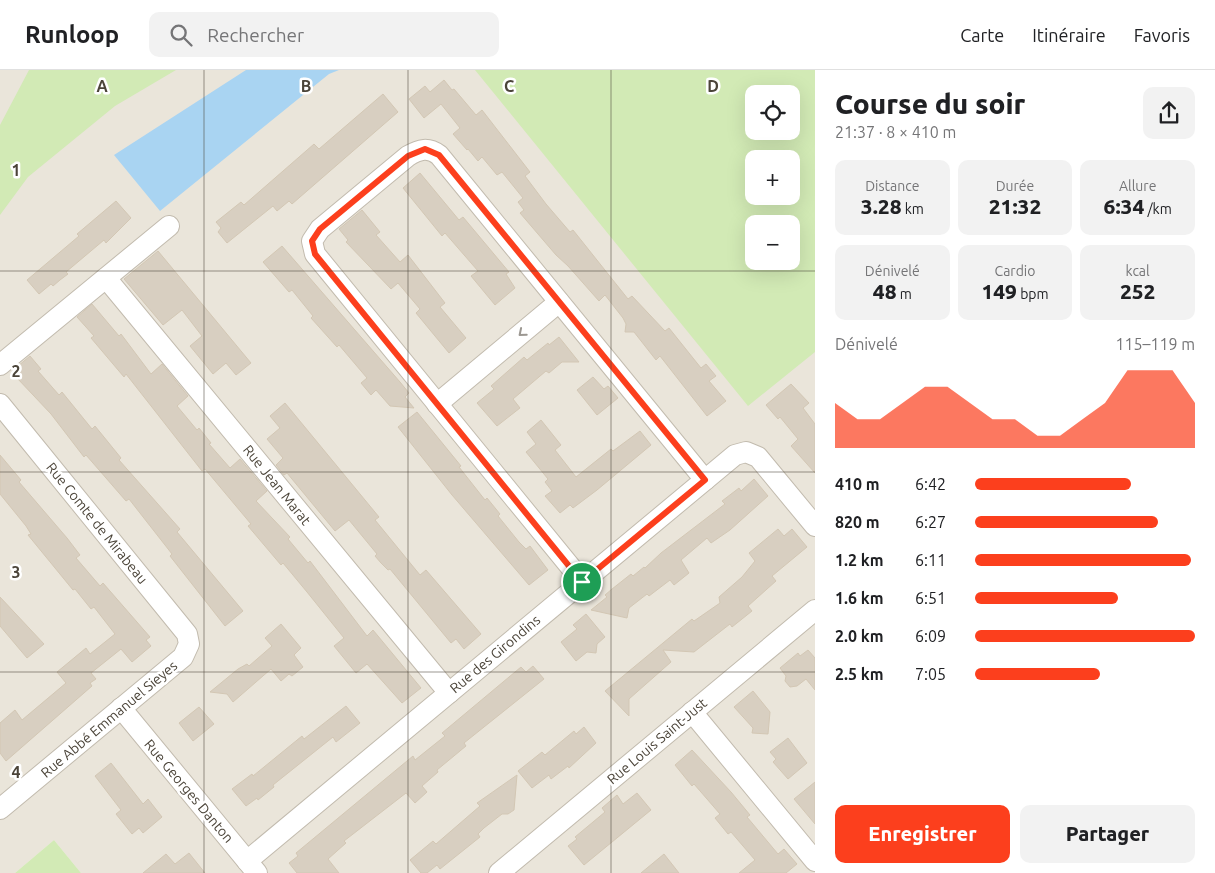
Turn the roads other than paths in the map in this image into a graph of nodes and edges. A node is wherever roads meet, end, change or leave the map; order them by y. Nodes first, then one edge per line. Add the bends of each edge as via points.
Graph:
1 (168, 226) dead end
2 (106, 278) junction
3 (560, 302) junction
4 (0, 365) edge
5 (0, 404) edge
6 (437, 404) junction
7 (705, 480) junction
8 (815, 526) edge
9 (582, 582) junction
10 (815, 610) edge
11 (189, 644) joint
12 (449, 693) junction
13 (121, 708) junction
14 (692, 712) junction
15 (0, 808) edge
16 (815, 861) edge
17 (252, 867) edge
18 (498, 873) edge

1 - 2 street
2 - 4 street
2 - 12 street, Rue Jean Marat
3 -> 6 street
3 - 6 street via 439,155 425,149 408,156 320,229 312,241 315,254
3 - 7 street
5 - 11 street, Rue Comte de Mirabeau via 187,634
6 - 9 street
7 - 8 street, Rue des Girondins via 735,455 746,452 758,457
7 - 9 street, Rue des Girondins
9 - 12 street, Rue des Girondins
10 - 14 street, Rue Louis Saint-Just
11 - 13 street, Rue Abbé Emmanuel Sieyes via 183,657
12 - 17 street, Rue des Girondins
13 - 15 street, Rue Abbé Emmanuel Sieyes
13 - 17 street, Rue Georges Danton
14 - 16 street
14 - 18 street, Rue Louis Saint-Just

